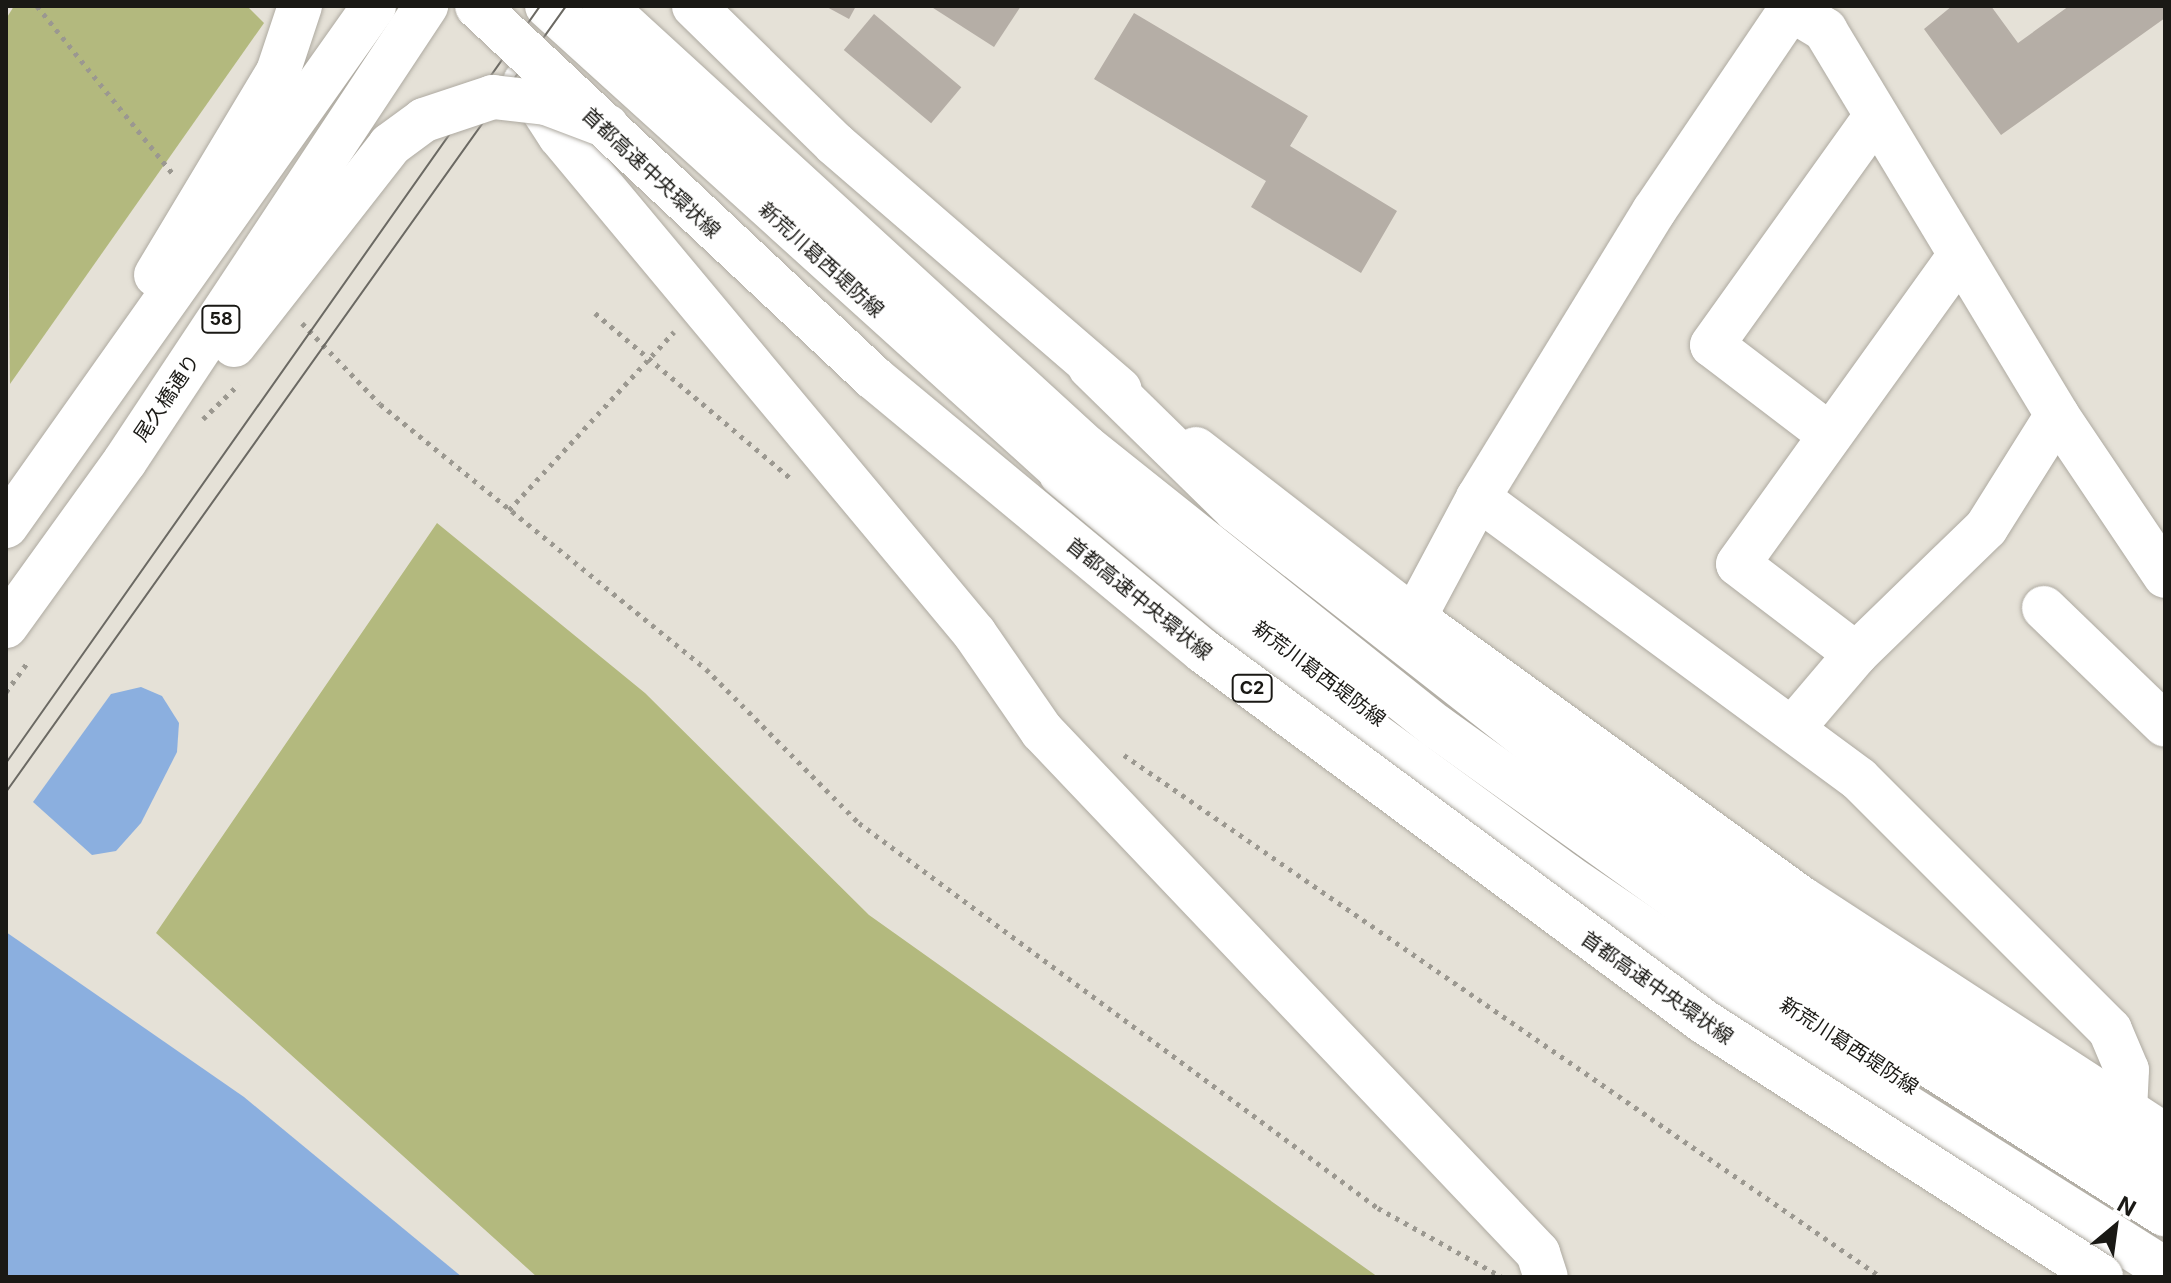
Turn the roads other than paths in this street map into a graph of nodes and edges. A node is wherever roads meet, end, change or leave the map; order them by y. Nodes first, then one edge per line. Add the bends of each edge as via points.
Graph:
1 (300, 6) edge
2 (374, 6) edge
3 (426, 6) edge
4 (476, 6) edge
5 (547, 6) edge
6 (604, 6) edge
7 (694, 6) edge
8 (1793, 8) edge
9 (1875, 117) junction
10 (1959, 256) junction
11 (1090, 367) junction
12 (2057, 415) junction
13 (80, 423) junction
14 (1830, 435) junction
15 (125, 461) junction
16 (1061, 474) junction
17 (1478, 498) junction
18 (6, 526) edge
19 (2152, 534) edge
20 (2165, 576) edge
21 (2044, 608) dead end
22 (1190, 616) junction
23 (1414, 618) junction
24 (6, 626) edge
25 (1856, 654) junction
26 (2165, 725) edge
27 (1793, 728) junction
28 (1373, 734) junction
29 (2125, 1111) junction
30 (2165, 1135) edge
31 (2165, 1171) edge
32 (2165, 1214) edge
33 (2165, 1245) edge
34 (2165, 1269) edge
35 (1546, 1277) edge
36 (2101, 1277) edge
37 (2150, 1277) edge

1 - 13 main road, bridge via 278,72 134,312
2 - 13 main road, 58, bridge
3 - 15 main road, 尾久橋通り / 58, bridge
4 - 35 main road via 560,136 975,634 1042,731 1538,1253
4 - 36 main road, 首都高速中央環状線 / C2, bridge via 874,378 1203,651 1703,1021
5 - 16 main road, 新荒川葛西堤防線
6 - 32 main road via 1063,427 1437,727 1753,953
7 - 11 main road via 835,144
8 - 9 main road via 1825,30
8 - 17 main road via 1654,211
9 - 10 main road
9 - 14 main road via 1712,345
10 - 12 main road
10 - 14 main road
11 - 23 main road
11 - 31 main road via 1236,510 1364,615 1773,922
12 - 19 main road
12 - 25 main road via 1986,528
13 - 18 main road, 58, bridge
14 - 25 main road via 1738,564
15 - 22 main road, bridge via 246,332 390,145 424,120 493,97 546,103 616,130 700,189
15 - 24 main road, 尾久橋通り / 58, bridge
16 - 28 main road
16 - 33 main road, 新荒川葛西堤防線 via 1417,747 1737,974
17 - 23 main road
17 - 27 main road
19 - 20 main road
21 - 26 main road
22 - 28 main road
22 - 37 main road via 1715,1001
23 - 29 main road via 1804,900
25 - 27 main road
27 - 29 main road via 1859,779 2110,1030 2127,1070
28 - 34 main road via 1729,989
29 - 30 main road

